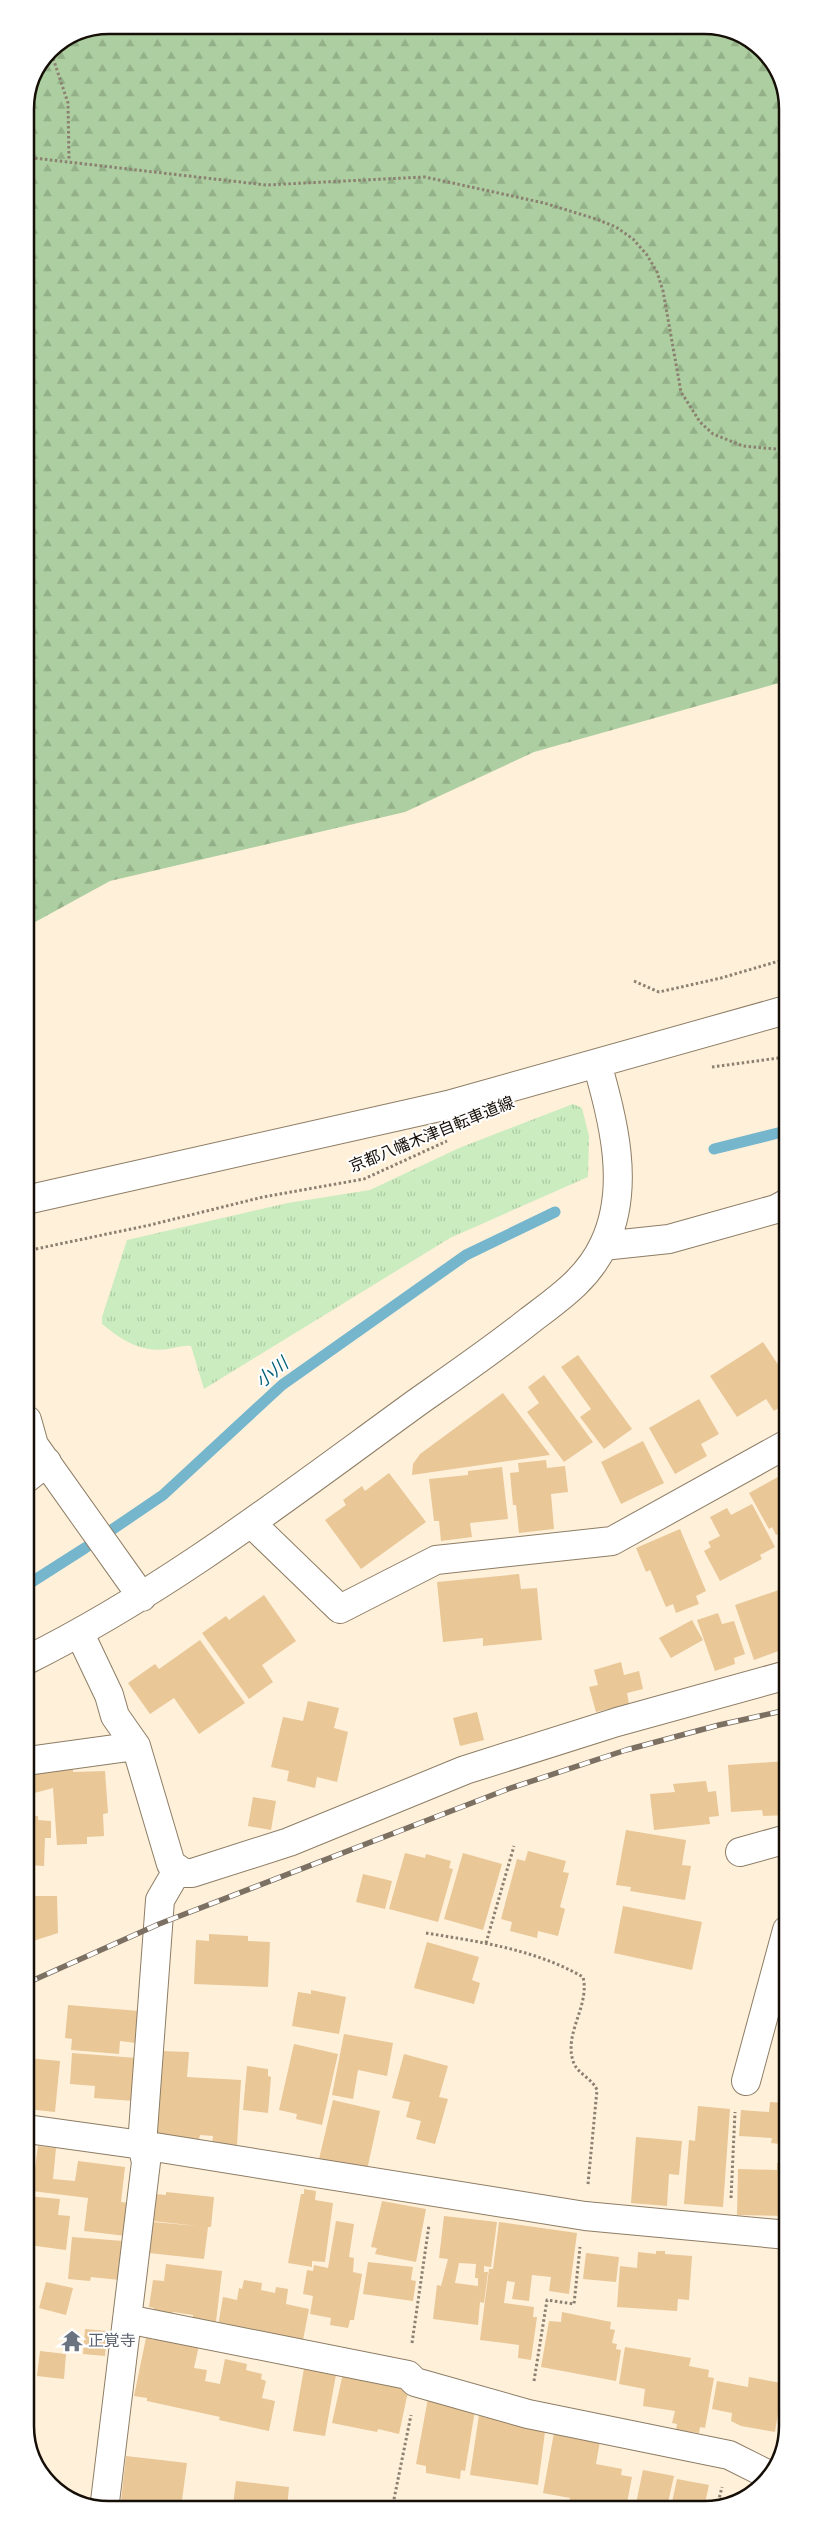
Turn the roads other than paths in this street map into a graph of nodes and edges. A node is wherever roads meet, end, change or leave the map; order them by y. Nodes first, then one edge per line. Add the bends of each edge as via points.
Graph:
1 (779, 1012) edge
2 (597, 1063) junction
3 (34, 1198) edge
4 (779, 1207) edge
5 (604, 1246) junction
6 (34, 1445) edge
7 (779, 1448) edge
8 (37, 1470) edge
9 (251, 1523) junction
10 (142, 1597) junction
11 (80, 1634) junction
12 (34, 1657) edge
13 (779, 1677) edge
14 (136, 1746) junction
15 (34, 1760) edge
16 (779, 1841) edge
17 (740, 1852) dead end
18 (178, 1870) junction
19 (779, 1959) edge
20 (746, 2081) road end
21 (34, 2130) edge
22 (142, 2145) junction
23 (779, 2234) edge
24 (128, 2319) junction
25 (764, 2472) edge
26 (105, 2501) edge

1 - 2 street
2 - 3 street via 448,1105
2 - 5 street via 618,1168 613,1221
4 - 5 street via 669,1239
5 - 9 street via 590,1268 566,1293
6 - 8 street
7 - 9 street via 612,1540 436,1560 340,1609
8 - 10 street via 67,1490
9 - 10 street
10 - 11 street
11 - 12 street
11 - 14 street via 109,1695 115,1716
13 - 18 street via 617,1722 465,1770 289,1842 199,1872
14 - 15 street
14 - 18 street via 167,1856
16 - 17 street
18 - 22 street via 160,1900
19 - 20 street
21 - 22 street
22 - 23 street via 585,2216
22 - 24 street via 146,2162
24 - 25 street via 411,2378 528,2414 730,2455
24 - 26 street

